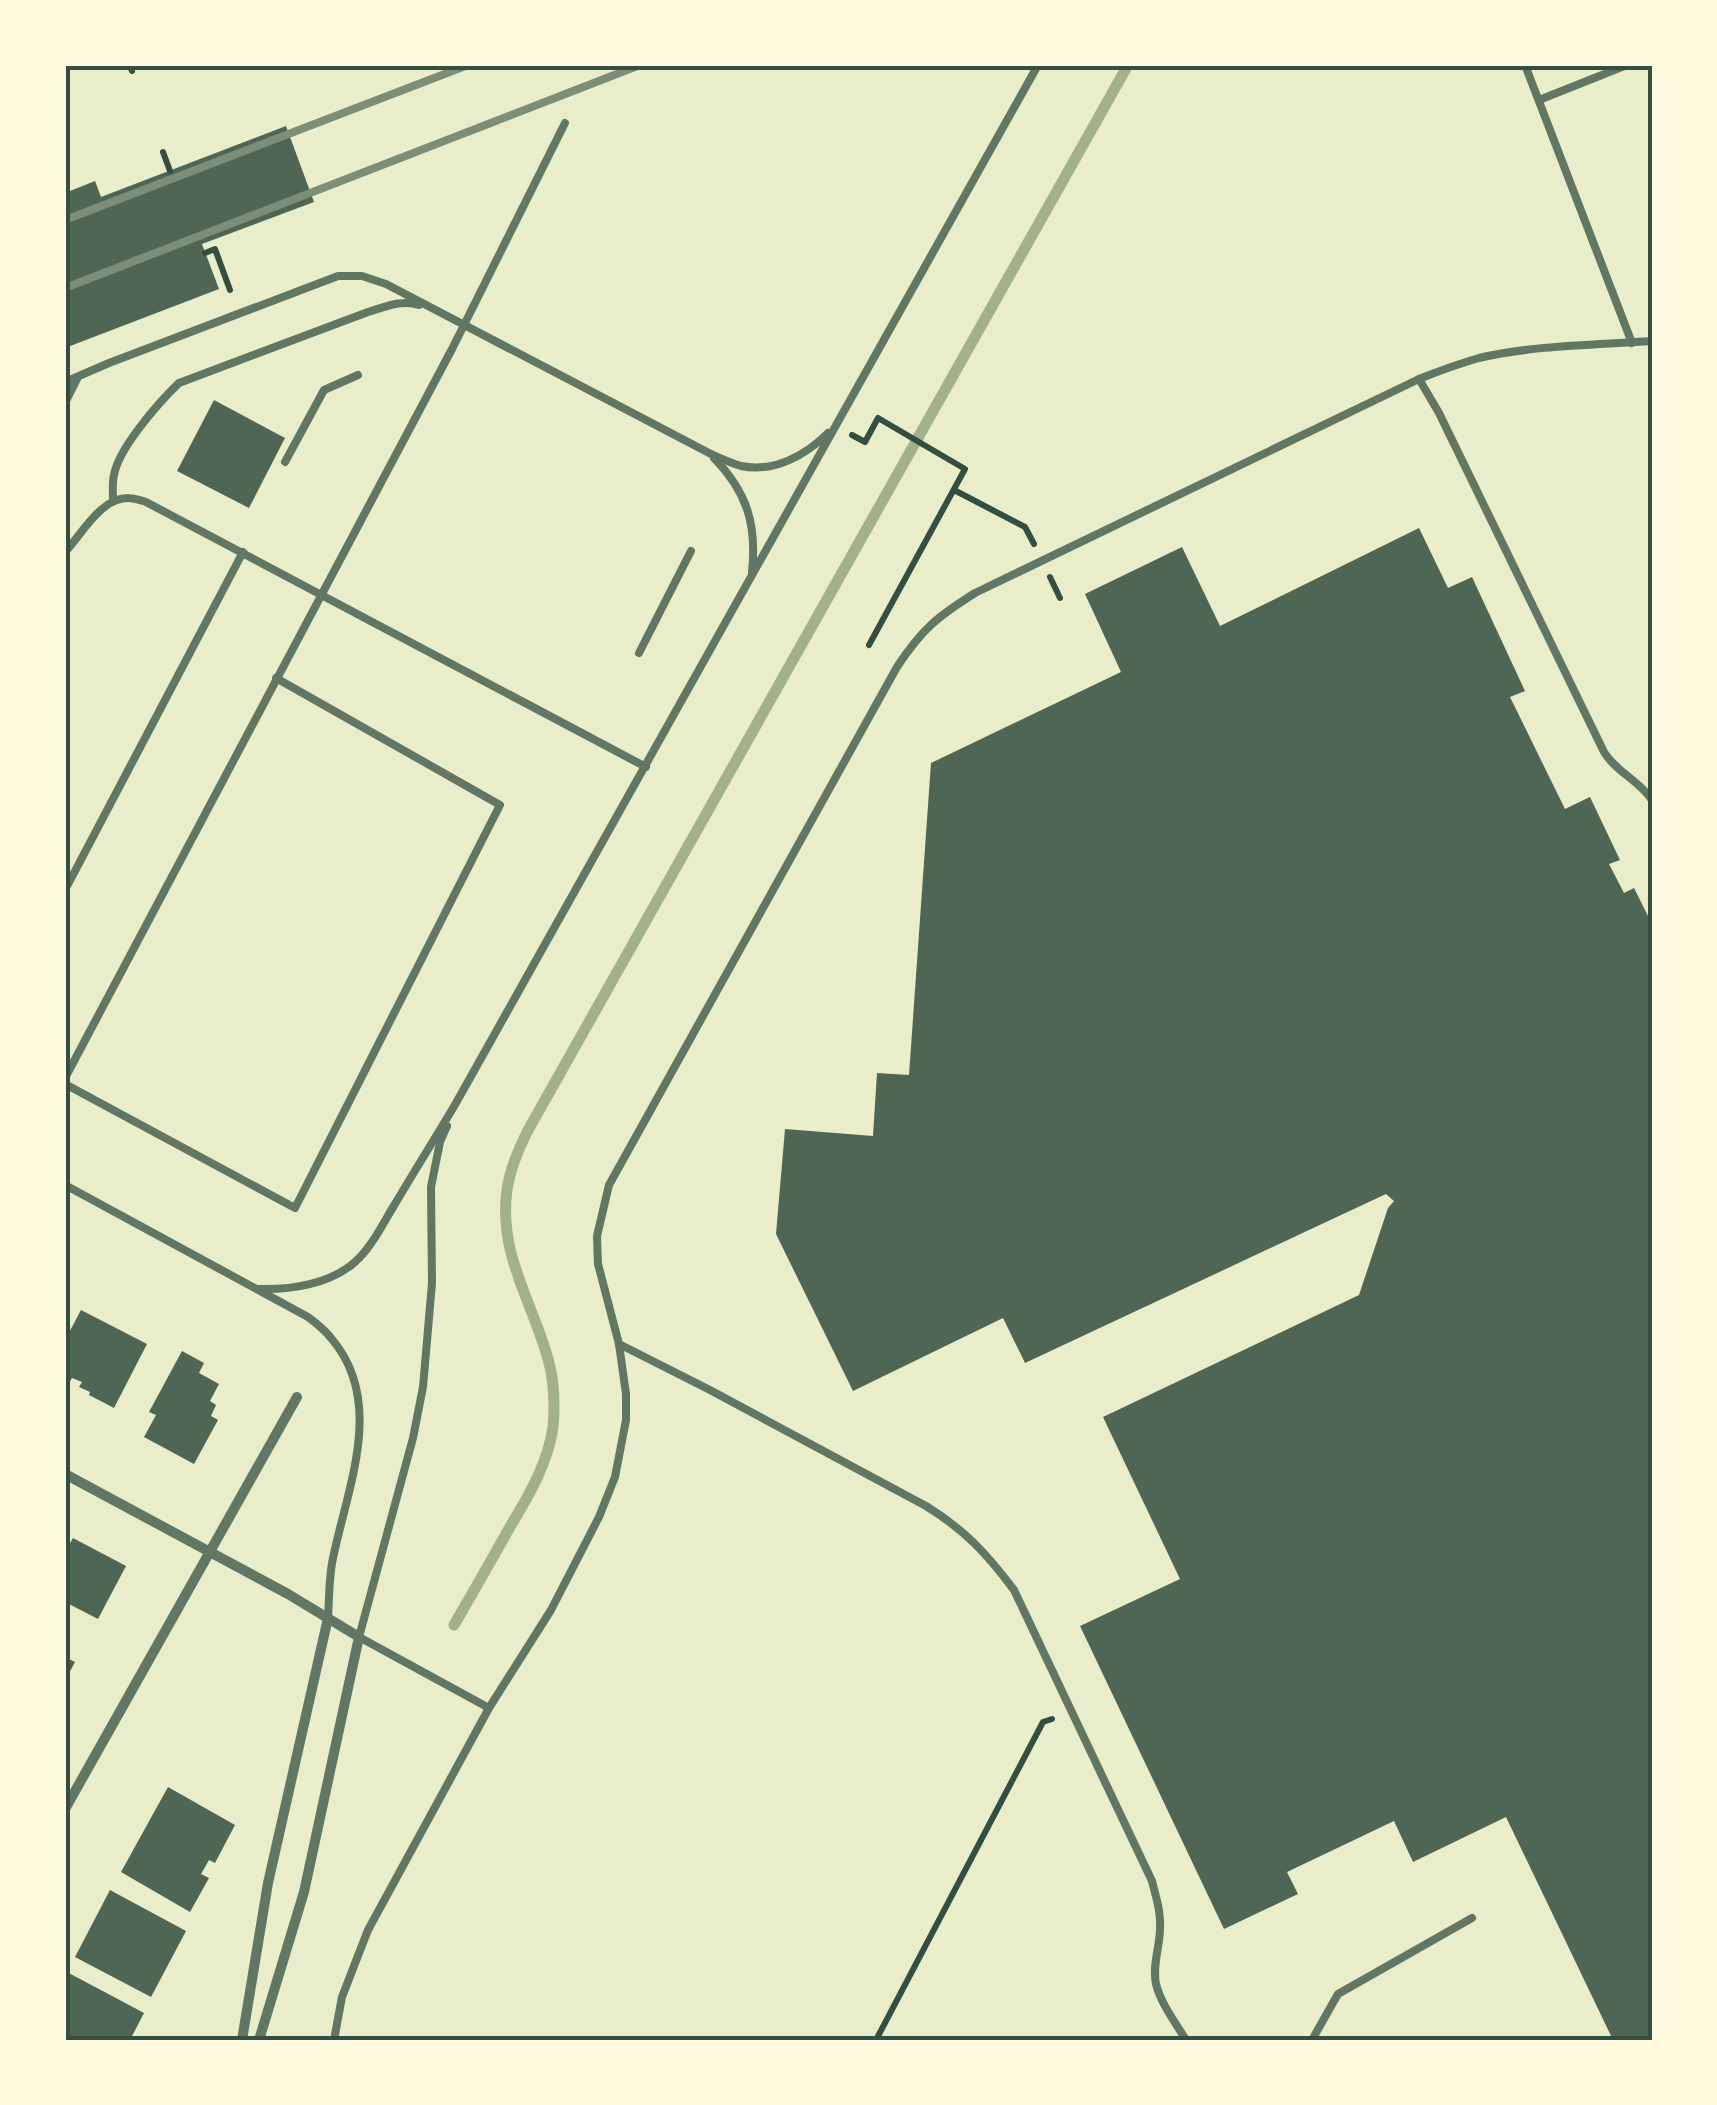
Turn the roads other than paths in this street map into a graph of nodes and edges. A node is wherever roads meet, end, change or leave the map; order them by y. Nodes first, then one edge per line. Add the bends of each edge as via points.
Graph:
1 (1038, 65) edge
2 (1525, 65) edge
3 (1628, 65) edge
4 (1539, 100) junction
5 (566, 123) dead end
6 (433, 309) junction
7 (464, 324) junction
8 (1652, 341) edge
9 (1632, 342) junction
10 (358, 374) dead end
11 (77, 379) junction
12 (1419, 380) junction
13 (65, 386) edge
14 (65, 404) edge
15 (835, 426) junction
16 (710, 454) junction
17 (285, 462) dead end
18 (114, 500) junction
19 (691, 551) dead end
20 (65, 552) edge
21 (243, 552) junction
22 (752, 576) junction
23 (321, 593) junction
24 (639, 654) dead end
25 (276, 678) junction
26 (646, 767) junction
27 (1652, 800) edge
28 (65, 890) edge
29 (65, 1081) edge
30 (456, 1104) junction
31 (65, 1185) edge
32 (259, 1288) junction
33 (618, 1344) junction
34 (297, 1397) dead end
35 (65, 1474) edge
36 (209, 1552) junction
37 (328, 1618) junction
38 (358, 1637) junction
39 (490, 1708) junction
40 (65, 1809) edge
41 (1472, 1918) dead end
42 (242, 2040) edge
43 (259, 2040) edge
44 (334, 2040) edge
45 (1186, 2040) edge
46 (1312, 2040) edge

1 - 15 lane
2 - 4 lane
3 - 4 lane
4 - 9 lane
5 - 7 lane
6 - 7 lane
6 - 11 lane via 386,284 338,276
6 - 18 lane via 392,305 179,383 120,458
7 - 16 lane
7 - 23 lane
8 - 9 lane
9 - 12 lane via 1518,351
10 - 17 lane via 324,390
11 - 13 lane
11 - 14 lane
12 - 27 lane via 1604,752
12 - 33 lane via 975,593 918,635 609,1186 597,1236
15 - 16 lane via 794,459 768,467
15 - 22 lane
16 - 22 lane via 731,476 752,522
18 - 20 lane
18 - 21 lane via 146,502
19 - 24 lane
21 - 23 lane
21 - 28 lane
22 - 26 lane
23 - 25 lane
23 - 26 lane
25 - 29 lane
25 - 29 lane via 500,805 296,1208
26 - 30 lane
30 - 32 lane via 355,1262 310,1284
30 - 38 lane via 431,1187 424,1387
31 - 32 lane
32 - 37 lane via 331,1337 357,1386 359,1443 332,1565
33 - 39 lane via 626,1420 616,1477 551,1610
33 - 45 lane via 951,1521 1014,1590 1152,1882 1160,1928 1156,1982
34 - 36 street
35 - 36 street
36 - 37 street
36 - 40 street
37 - 38 street
37 - 42 street via 268,1884
38 - 39 lane
38 - 43 street via 304,1892
39 - 44 lane via 368,1930 342,1997
41 - 46 lane via 1338,1994

